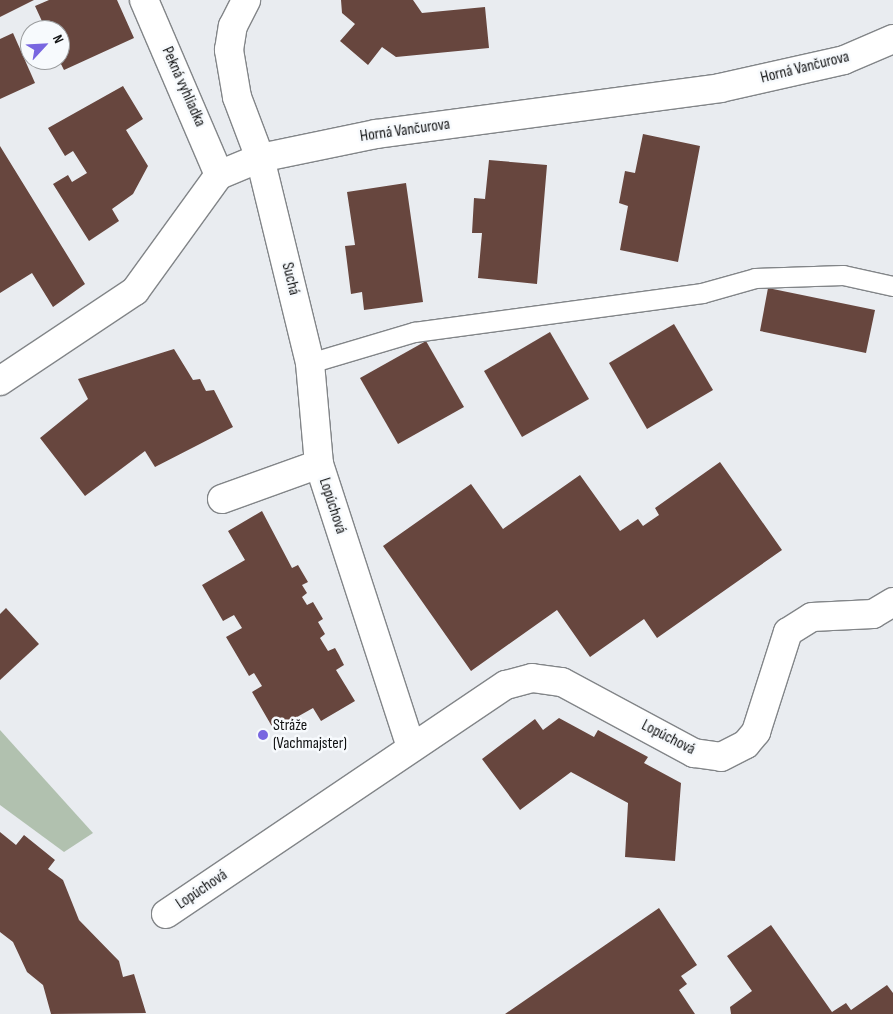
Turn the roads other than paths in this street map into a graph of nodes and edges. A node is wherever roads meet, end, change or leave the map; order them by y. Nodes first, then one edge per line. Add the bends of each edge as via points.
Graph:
1 (144, 0) edge
2 (246, 0) edge
3 (893, 39) edge
4 (260, 158) junction
5 (219, 175) junction
6 (893, 286) edge
7 (310, 363) junction
8 (0, 381) edge
9 (319, 464) junction
10 (222, 499) dead end
11 (893, 602) edge
12 (411, 747) junction
13 (166, 914) dead end

1 - 5 street, Pekná vyhliadka
2 - 4 street, Suchá via 233,26 229,50 237,97
3 - 4 street, Horná Vančurova via 844,60 720,88 376,134
4 - 5 street, Horná Vančurova
4 - 7 street, Suchá
5 - 8 street via 135,291
6 - 7 lane via 843,275 754,278 702,293 414,332
7 - 9 street, Suchá
9 - 10 street
9 - 12 street, Lopúchová
11 - 12 street, Lopúchová via 873,614 812,617 788,632 756,732 746,744 721,757 694,753 562,682 532,678 506,685
12 - 13 street, Lopúchová

